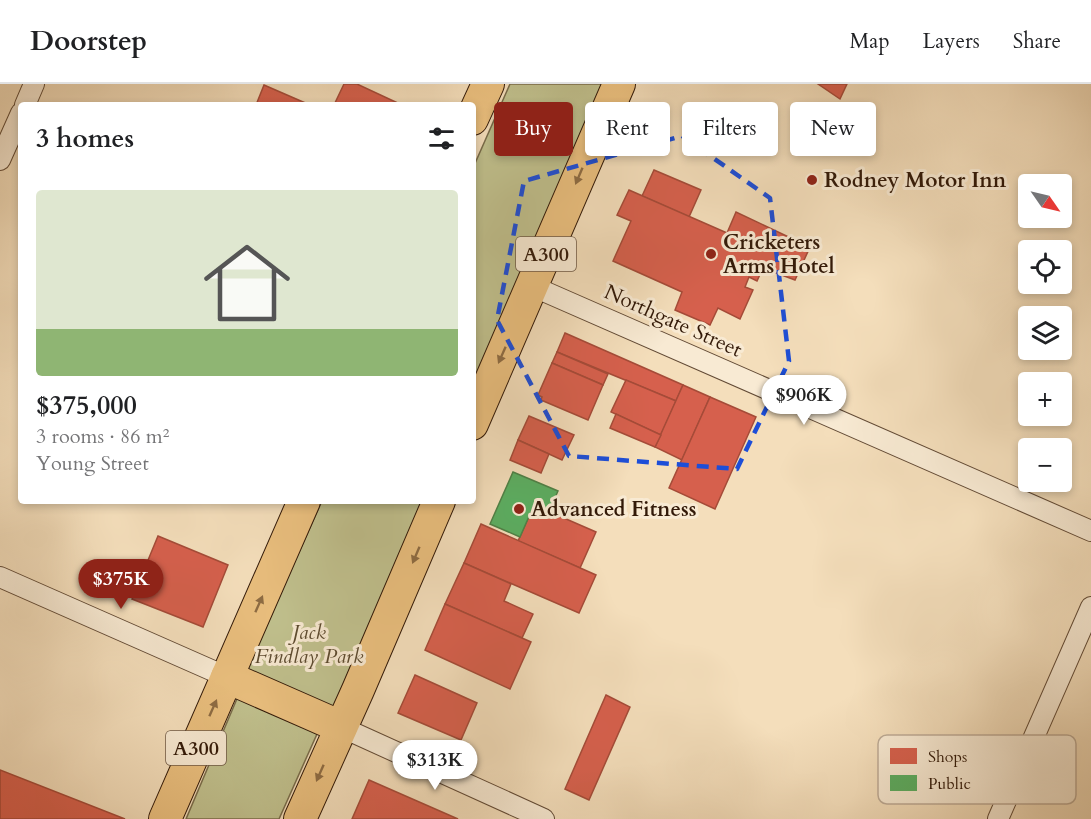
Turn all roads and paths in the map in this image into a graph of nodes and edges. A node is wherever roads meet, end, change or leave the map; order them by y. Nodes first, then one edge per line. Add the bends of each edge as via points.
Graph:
1 (34, 84) edge
2 (488, 84) edge
3 (619, 84) edge
4 (25, 102) edge
5 (476, 110) edge
6 (18, 120) edge
7 (0, 160) edge
8 (532, 286) junction
9 (476, 415) edge
10 (303, 504) edge
11 (438, 504) edge
12 (1091, 531) edge
13 (0, 577) edge
14 (1091, 606) edge
15 (227, 677) junction
16 (341, 727) junction
17 (1035, 735) edge
18 (1005, 804) edge
19 (165, 819) edge
20 (300, 819) edge
21 (544, 819) edge
22 (998, 819) edge

1 - 4 street
2 - 5 highway
3 -> 8 highway, A300
6 - 7 street
8 -> 9 highway, A300
8 - 12 street, Northgate Street
15 -> 10 highway, A300
11 -> 16 highway
13 - 15 street
14 - 17 street
15 - 16 highway
19 -> 15 highway, A300
16 -> 20 highway
16 - 21 street
18 - 22 street

